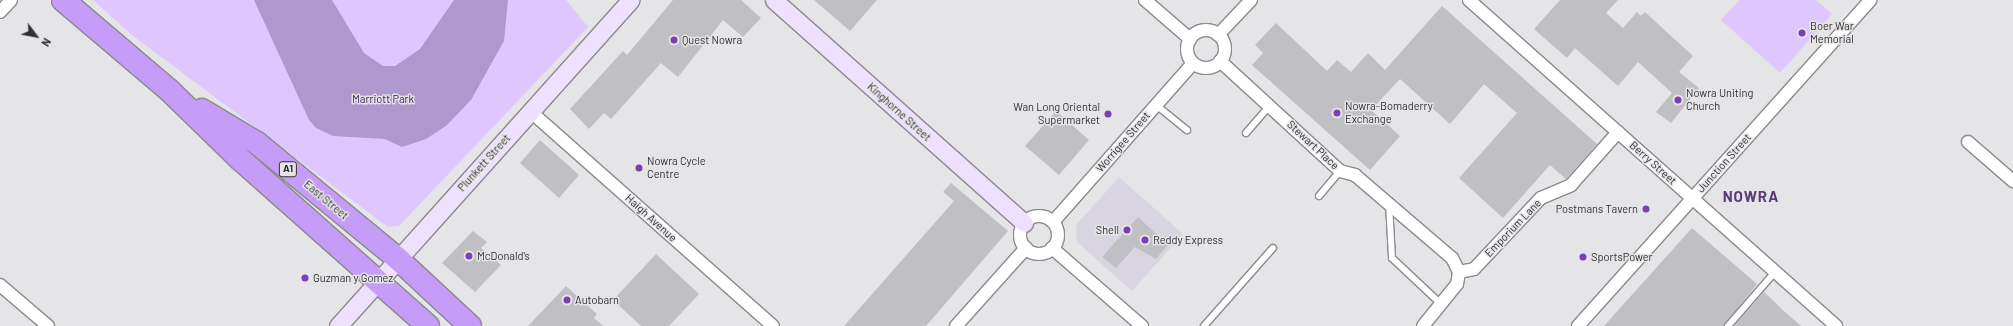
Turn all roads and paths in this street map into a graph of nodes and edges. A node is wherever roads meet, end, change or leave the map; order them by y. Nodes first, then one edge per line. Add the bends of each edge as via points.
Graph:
1 (11, 0) edge
2 (63, 0) edge
3 (630, 0) edge
4 (774, 0) edge
5 (1145, 0) edge
6 (1251, 0) edge
7 (1469, 0) edge
8 (1870, 0) edge
9 (0, 12) edge
10 (1218, 35) junction
11 (1190, 39) junction
12 (1220, 61) junction
13 (1193, 63) junction
14 (170, 91) junction
15 (1156, 105) junction
16 (1270, 105) junction
17 (530, 111) junction
18 (1188, 130) dead end
19 (1618, 132) junction
20 (1246, 133) dead end
21 (1968, 142) dead end
22 (1340, 171) junction
23 (2013, 181) edge
24 (1319, 196) dead end
25 (1692, 198) junction
26 (1389, 204) junction
27 (1053, 222) junction
28 (1024, 224) junction
29 (1026, 248) junction
30 (1052, 248) junction
31 (1273, 248) dead end
32 (398, 260) junction
33 (1459, 272) junction
34 (1775, 272) junction
35 (378, 281) junction
36 (0, 285) edge
37 (1442, 305) junction
38 (48, 326) edge
39 (338, 326) edge
40 (428, 326) edge
41 (470, 326) edge
42 (772, 326) edge
43 (956, 326) edge
44 (1142, 326) edge
45 (1204, 326) edge
46 (1423, 326) edge
47 (1578, 326) edge
48 (1728, 326) edge
49 (1836, 326) edge

1 - 9 street
2 - 14 highway, East Street / A1
3 - 17 street, Plunkett Street
4 - 28 street, Kinghorne Street
5 - 11 street
6 - 10 street
7 - 19 street, Berry Street
8 - 25 street, Junction Street
10 - 11 street via 1200,31
10 - 12 street via 1224,50
11 - 13 street via 1187,49
12 - 13 street via 1207,68
12 - 16 street, Stewart Place
13 - 15 street, Worrigee Street
14 - 32 highway, East Street / A1 via 257,142
14 - 35 highway, East Street / A1 via 240,159
15 - 18 lane
15 - 27 street, Worrigee Street
16 - 20 lane
16 - 22 street, Stewart Place
17 - 32 street, Plunkett Street
17 - 42 street, Haigh Avenue
19 - 25 street, Berry Street
19 - 33 street, Emporium Lane via 1571,185 1541,198 1474,269
21 - 23 street
22 - 24 lane
22 - 26 street, Stewart Place via 1355,175
25 - 34 street, Berry Street
25 - 47 street, Junction Street
26 - 33 street, Stewart Place via 1448,254
26 - 37 lane via 1392,258
27 - 28 street via 1038,216
27 - 30 street via 1058,238
28 - 29 street via 1021,239
29 - 30 street via 1039,254
29 - 43 street
30 - 44 street
31 - 45 lane
32 - 35 street, Plunkett Street
32 - 41 highway, East Street / A1
33 - 37 street via 1455,289
34 - 48 lane
34 - 49 street, Berry Street
35 - 39 street, Plunkett Street
35 - 40 highway, East Street / A1
36 - 38 street
37 - 46 street

